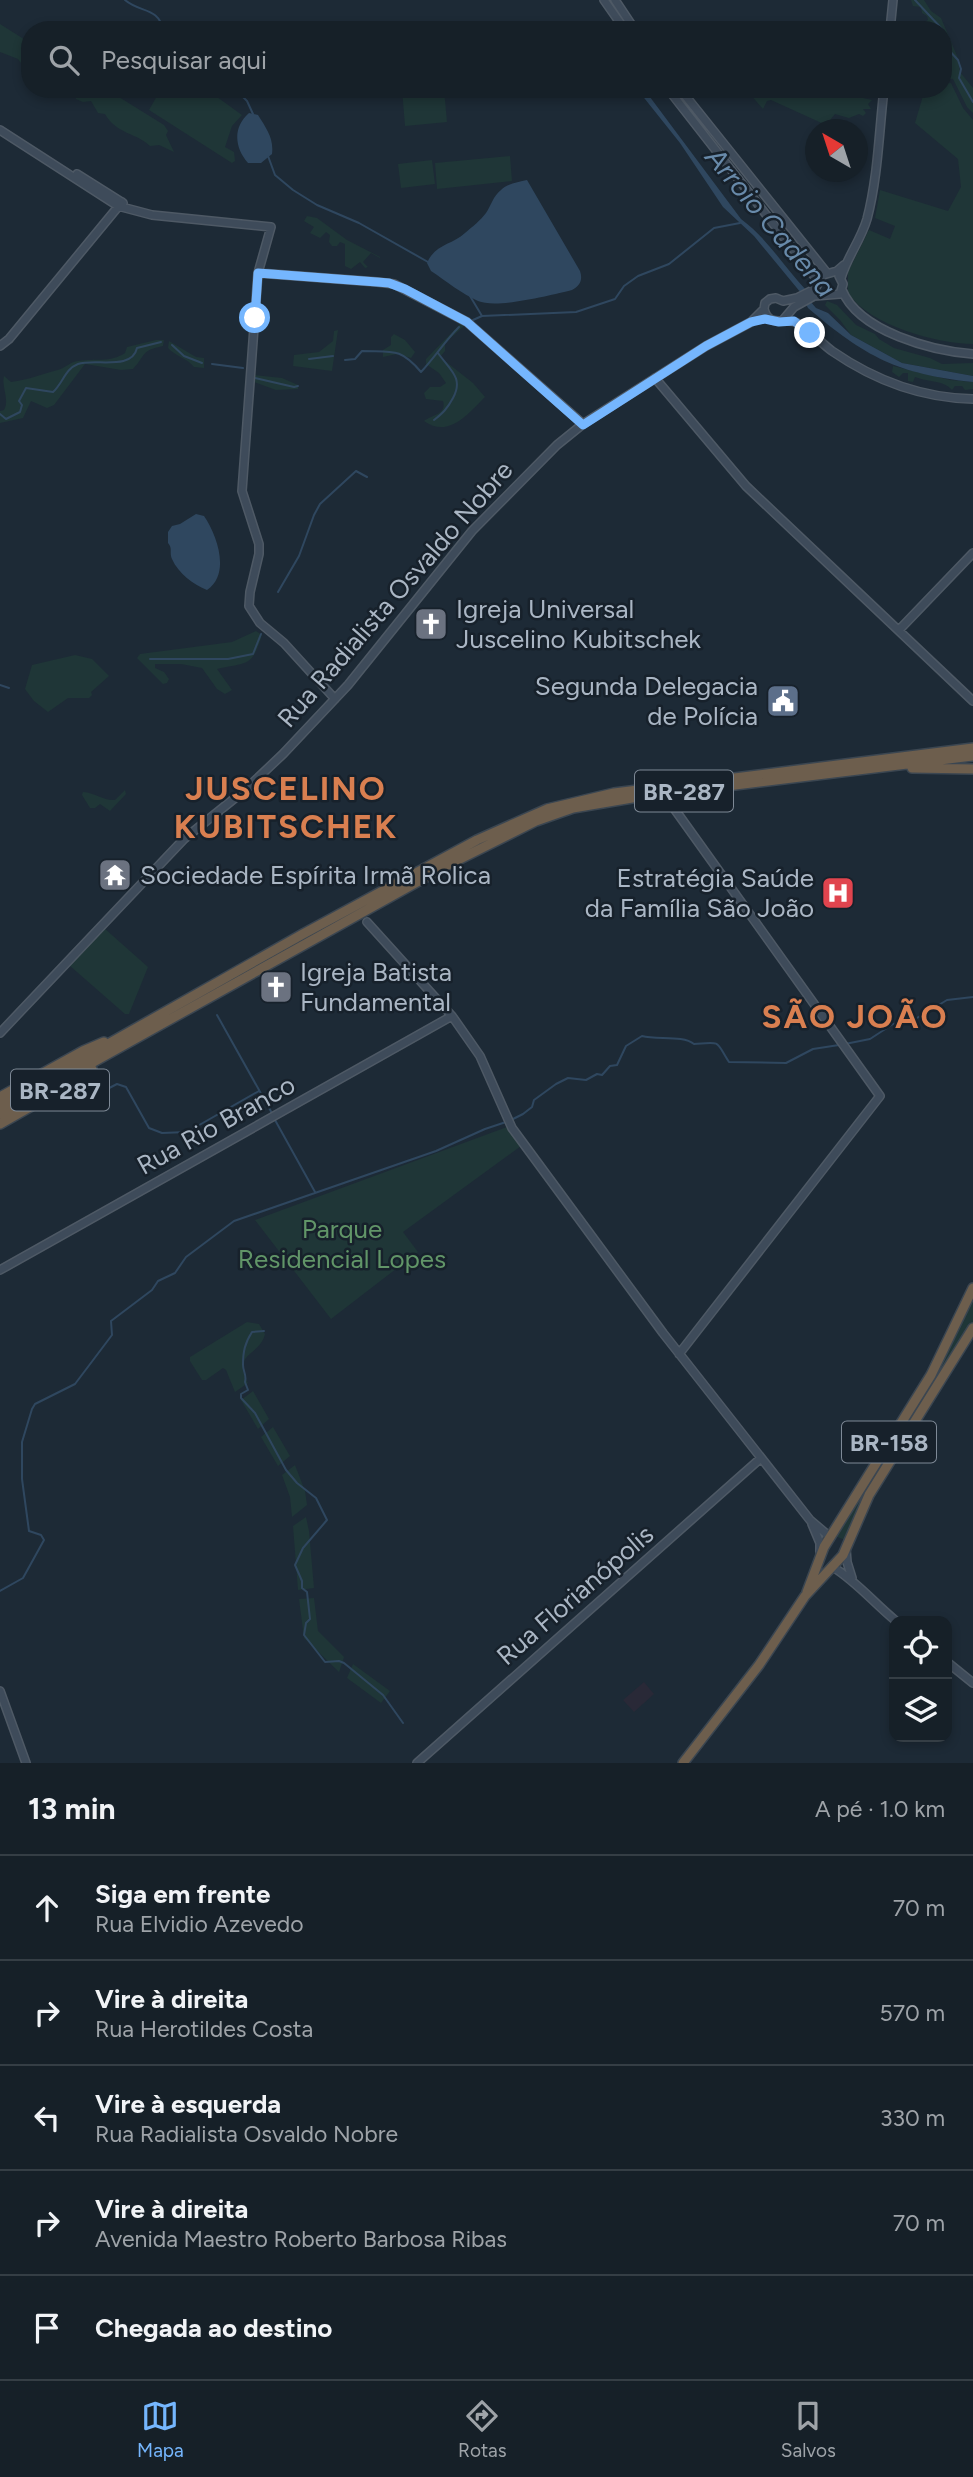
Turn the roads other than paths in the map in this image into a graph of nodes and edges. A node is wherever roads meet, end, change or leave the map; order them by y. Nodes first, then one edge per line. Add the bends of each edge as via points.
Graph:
1 (604, 0) edge
2 (615, 0) edge
3 (893, 0) edge
4 (619, 21) edge
5 (629, 21) edge
6 (891, 21) edge
7 (675, 98) edge
8 (687, 98) edge
9 (883, 98) edge
10 (0, 128) edge
11 (120, 204) junction
12 (844, 265) junction
13 (258, 273) junction
14 (830, 273) junction
15 (841, 278) junction
16 (818, 283) junction
17 (842, 290) junction
18 (813, 294) junction
19 (825, 295) junction
20 (783, 301) junction
21 (798, 301) junction
22 (764, 309) junction
23 (788, 312) junction
24 (769, 319) junction
25 (783, 320) junction
26 (751, 322) junction
27 (0, 346) edge
28 (973, 354) edge
29 (655, 378) junction
30 (973, 399) edge
31 (583, 425) junction
32 (973, 552) edge
33 (899, 630) junction
34 (335, 699) junction
35 (973, 701) edge
36 (973, 746) edge
37 (973, 756) edge
38 (893, 766) junction
39 (973, 769) edge
40 (663, 793) junction
41 (368, 922) dead end
42 (452, 1016) junction
43 (0, 1033) edge
44 (116, 1045) junction
45 (0, 1097) edge
46 (0, 1105) edge
47 (0, 1114) edge
48 (0, 1124) edge
49 (0, 1270) edge
50 (973, 1288) edge
51 (973, 1328) edge
52 (679, 1354) junction
53 (761, 1458) junction
54 (810, 1520) junction
55 (830, 1537) junction
56 (846, 1549) junction
57 (820, 1553) junction
58 (833, 1567) junction
59 (853, 1579) junction
60 (805, 1597) junction
61 (890, 1616) edge
62 (952, 1666) edge
63 (973, 1683) edge
64 (0, 1690) edge
65 (28, 1763) edge
66 (418, 1763) edge
67 (683, 1763) edge

1 - 4 street
2 - 5 street
3 - 6 street
7 - 16 street
8 - 14 street
9 - 12 street via 869,212
10 - 11 street
11 - 13 street via 152,215 271,227
11 - 27 street
12 - 14 street
12 - 15 street
13 - 31 street via 389,283 405,289 467,322
13 - 34 street via 243,498 259,544 251,612
14 - 15 street
14 - 16 street
15 - 17 street
16 - 18 street
16 - 19 street
17 - 19 street via 838,295
17 - 28 street via 855,310 899,336
18 - 19 street
18 - 21 street
20 - 21 street
20 - 22 street via 770,299
20 - 23 street
21 - 23 street
22 - 24 street
22 - 26 street, Rua Radialista Osvaldo Nobre
23 - 25 street
24 - 25 street
24 - 26 street, Rua Radialista Osvaldo Nobre
25 - 30 street via 797,322 855,365 895,384 931,395
26 - 29 street, Rua Radialista Osvaldo Nobre
29 - 31 street, Rua Radialista Osvaldo Nobre
29 - 33 street via 746,486
31 - 34 street, Rua Radialista Osvaldo Nobre via 543,457 482,519
32 - 33 street
33 - 35 street
34 - 43 street, Rua Radialista Osvaldo Nobre via 264,774 165,858
36 - 44 highway, BR-287 via 614,793 547,809 477,840 294,939
37 - 38 highway, BR-287
38 - 39 highway, BR-287
38 - 40 highway, BR-287
40 - 44 highway, BR-287 via 573,808 519,828
40 - 52 street via 880,1096
41 - 42 street
42 - 49 street, Rua Rio Branco
42 - 52 street via 480,1056 512,1128
44 - 45 highway, BR-287 via 105,1042 83,1051
44 - 46 highway, BR-287
44 - 47 highway, BR-287
44 - 48 highway, BR-287 via 79,1079
50 - 55 highway, BR-158 via 932,1375
51 - 56 highway, BR-158 via 869,1495
52 - 53 street
53 - 54 street
53 - 66 street, Rua Florianópolis
54 - 55 street
54 - 57 street
55 - 56 highway via 840,1540
55 - 57 highway, BR-158
56 - 58 highway, BR-158
56 - 59 street
57 - 58 highway
57 - 60 highway, BR-158
58 - 59 street
58 - 60 highway, BR-158
59 - 61 street
60 - 67 highway, BR-158
62 - 63 street
64 - 65 street

